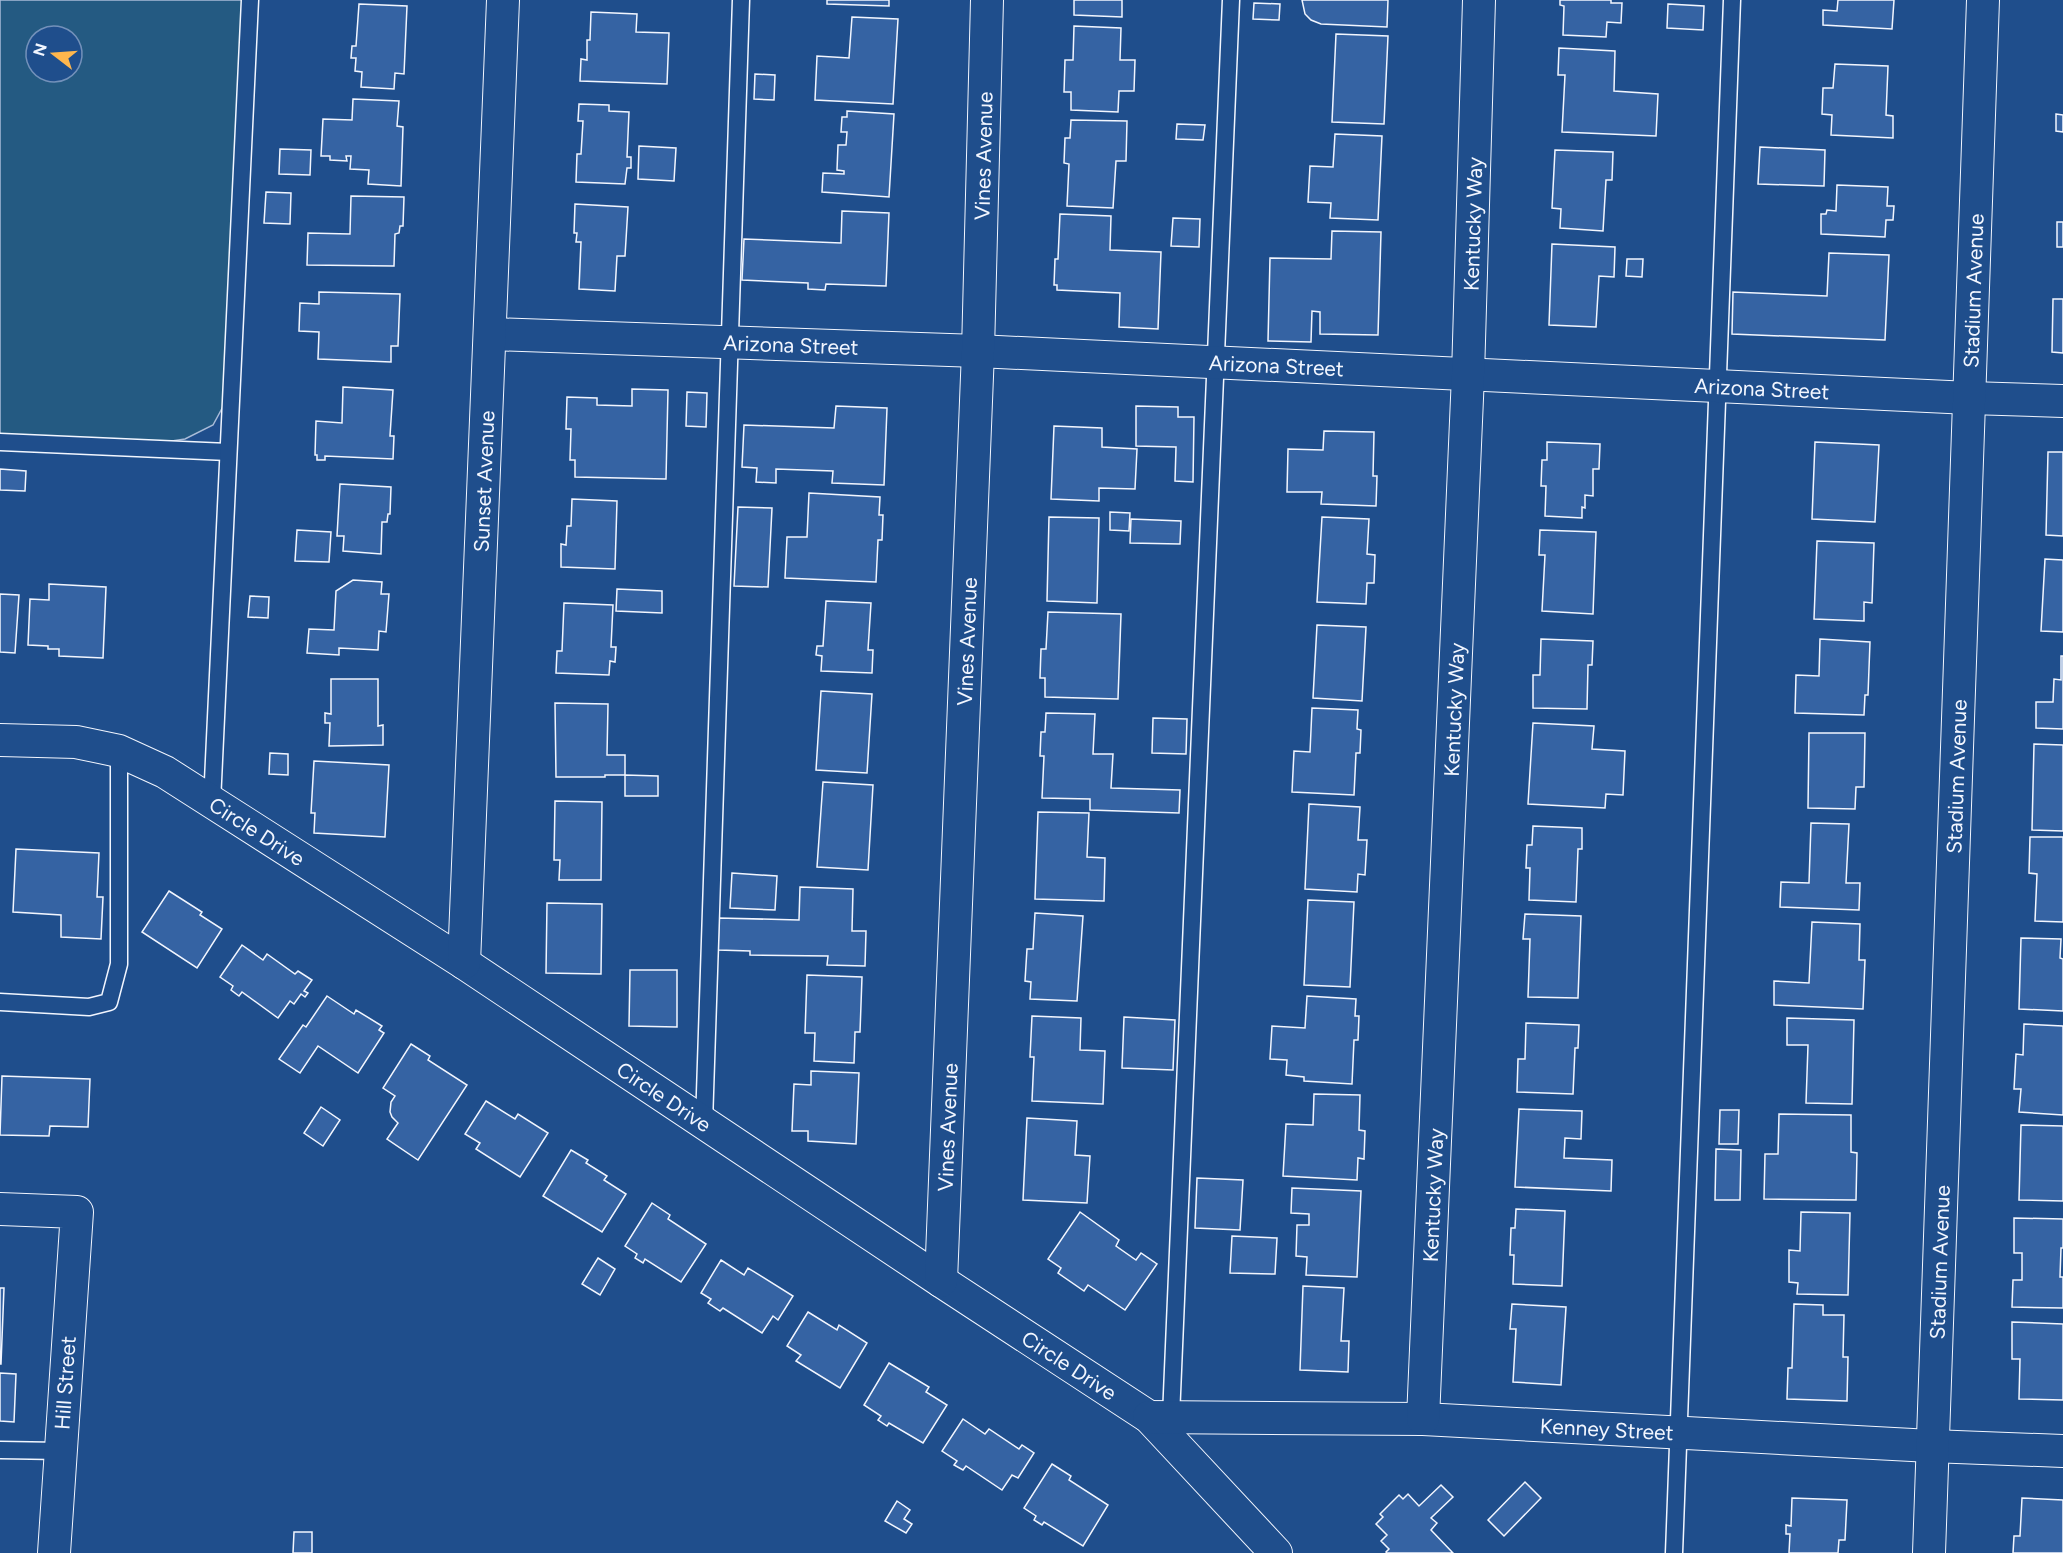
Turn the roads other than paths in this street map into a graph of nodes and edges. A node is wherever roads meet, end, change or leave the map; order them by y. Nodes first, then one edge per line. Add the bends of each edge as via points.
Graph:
1 (250, 0) edge
2 (503, 0) edge
3 (741, 0) edge
4 (987, 0) edge
5 (1231, 0) edge
6 (1479, 0) edge
7 (1732, 0) edge
8 (1983, 0) edge
9 (491, 334) junction
10 (730, 342) junction
11 (978, 351) junction
12 (1216, 362) junction
13 (1468, 375) junction
14 (1717, 386) junction
15 (1970, 398) junction
16 (2063, 401) edge
17 (0, 442) edge
18 (228, 452) junction
19 (0, 740) edge
20 (119, 751) junction
21 (212, 802) junction
22 (464, 963) junction
23 (0, 1002) edge
24 (704, 1123) junction
25 (0, 1209) edge
26 (941, 1281) junction
27 (1160, 1417) junction
28 (1424, 1419) junction
29 (1679, 1432) junction
30 (1931, 1446) junction
31 (0, 1450) edge
32 (61, 1451) junction
33 (2063, 1451) edge
34 (54, 1553) edge
35 (1276, 1553) edge
36 (1674, 1553) edge
37 (1929, 1553) edge

1 - 18 lane
2 - 9 street, Sunset Avenue
3 - 10 lane
4 - 11 street, Vines Avenue
5 - 12 lane
6 - 13 street, Kentucky Way
7 - 14 lane
8 - 15 street, Stadium Avenue
9 - 10 street, Arizona Street
9 - 22 street, Sunset Avenue
10 - 11 street, Arizona Street
10 - 24 lane
11 - 12 street, Arizona Street
11 - 26 street, Vines Avenue
12 - 13 street, Arizona Street
12 - 27 lane
13 - 14 street, Arizona Street
13 - 28 street, Kentucky Way
14 - 15 street, Arizona Street
14 - 29 lane
15 - 16 street, Arizona Street
15 - 30 street, Stadium Avenue
17 - 18 lane
18 - 21 lane
19 - 20 street, Circle Drive via 76,742
20 - 21 street, Circle Drive via 165,772
20 - 23 lane via 119,964 109,1002 89,1007
21 - 22 street, Circle Drive
22 - 24 street, Circle Drive
24 - 26 street, Circle Drive
25 - 32 street, Hill Street via 77,1212
26 - 27 street, Circle Drive
27 - 28 street, Kenney Street
27 - 35 street, Circle Drive
28 - 29 street, Kenney Street
29 - 30 street, Kenney Street
29 - 36 lane
30 - 33 street, Kenney Street
30 - 37 street, Stadium Avenue
31 - 32 lane
32 - 34 street, Hill Street

